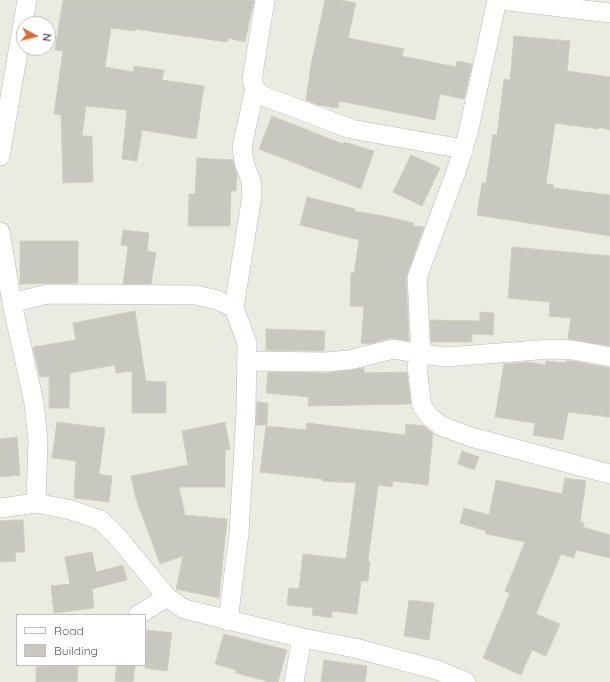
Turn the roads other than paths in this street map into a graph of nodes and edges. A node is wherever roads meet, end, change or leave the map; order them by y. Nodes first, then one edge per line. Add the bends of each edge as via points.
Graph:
1 (27, 0) edge
2 (266, 0) edge
3 (497, 0) edge
4 (501, 0) edge
5 (610, 13) edge
6 (254, 88) junction
7 (463, 149) junction
8 (0, 156) edge
9 (0, 232) edge
10 (12, 303) junction
11 (234, 308) junction
12 (421, 354) junction
13 (610, 357) edge
14 (246, 361) junction
15 (610, 474) edge
16 (36, 503) junction
17 (0, 508) edge
18 (166, 597) junction
19 (140, 614) edge
20 (228, 621) junction
21 (302, 638) junction
22 (294, 682) edge
23 (466, 682) edge

1 - 8 street
2 - 6 street via 252,73
3 - 7 street
4 - 5 street
6 - 7 street via 261,95 351,129
6 - 11 street via 242,147 251,181 251,202
7 - 12 street via 417,278
9 - 10 street
10 - 11 street via 47,294 196,295 217,300
10 - 16 street via 34,403 38,440
11 - 14 street via 247,343
12 - 13 street via 446,357 551,349
12 - 14 street via 393,349 349,360 325,362
12 - 15 street via 417,367 422,406 441,426 470,437
14 - 20 street via 239,533
16 - 17 street
16 - 18 street via 71,510 100,520 115,534
18 - 19 street
18 - 20 street via 184,609
20 - 21 street
21 - 22 street
21 - 23 street via 437,670

